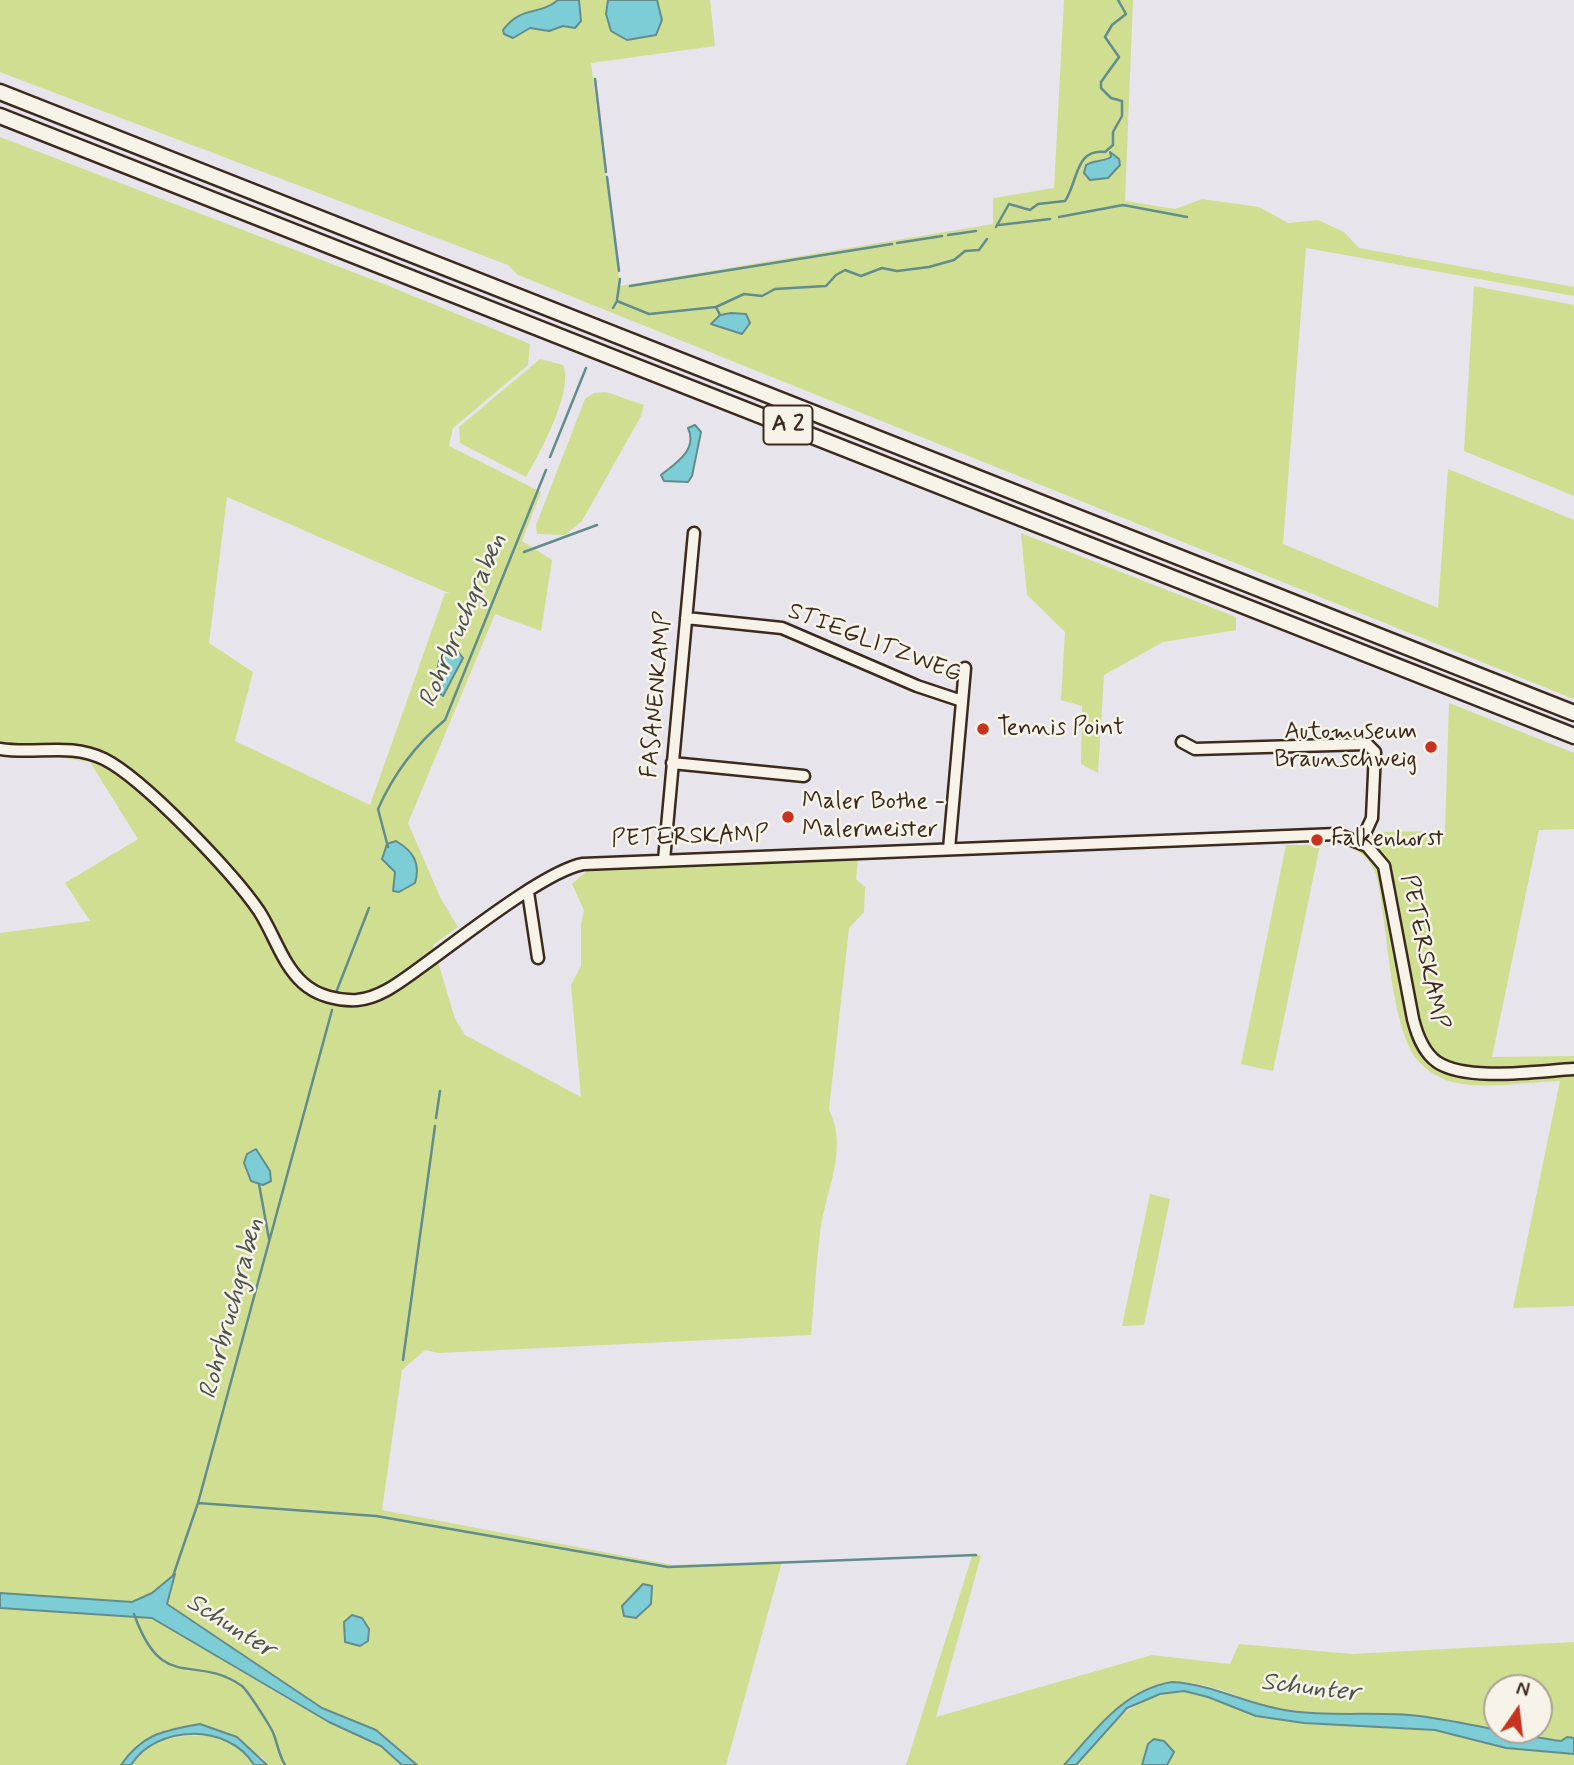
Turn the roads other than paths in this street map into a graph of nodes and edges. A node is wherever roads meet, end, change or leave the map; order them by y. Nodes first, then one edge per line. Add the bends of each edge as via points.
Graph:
1 (0, 92) edge
2 (0, 116) edge
3 (694, 533) dead end
4 (686, 618) junction
5 (965, 668) dead end
6 (962, 701) junction
7 (1574, 713) edge
8 (1574, 736) edge
9 (1182, 742) dead end
10 (0, 749) edge
11 (672, 763) junction
12 (804, 776) dead end
13 (1361, 842) junction
14 (949, 849) junction
15 (664, 860) junction
16 (528, 892) junction
17 (538, 958) dead end
18 (1574, 1069) edge

1 - 7 highway, A 2
2 - 8 highway, A 2
3 - 4 street, FASANENKAMP
4 - 6 street, STIEGLITZWEG via 782,628
4 - 11 street, FASANENKAMP
5 - 6 street
6 - 14 street
9 - 13 street via 1195,749 1367,744 1375,752 1373,813
10 - 16 street, PETERSKAMP via 77,750 125,772 249,897 296,976 327,996 358,1000 383,992
11 - 12 street
11 - 15 street, FASANENKAMP
13 - 14 street, PETERSKAMP via 1319,833
13 - 18 street, PETERSKAMP via 1377,855 1387,874 1411,1012 1417,1035 1429,1054 1445,1066 1463,1070
14 - 15 street, PETERSKAMP
15 - 16 street, PETERSKAMP via 573,866
16 - 17 street

